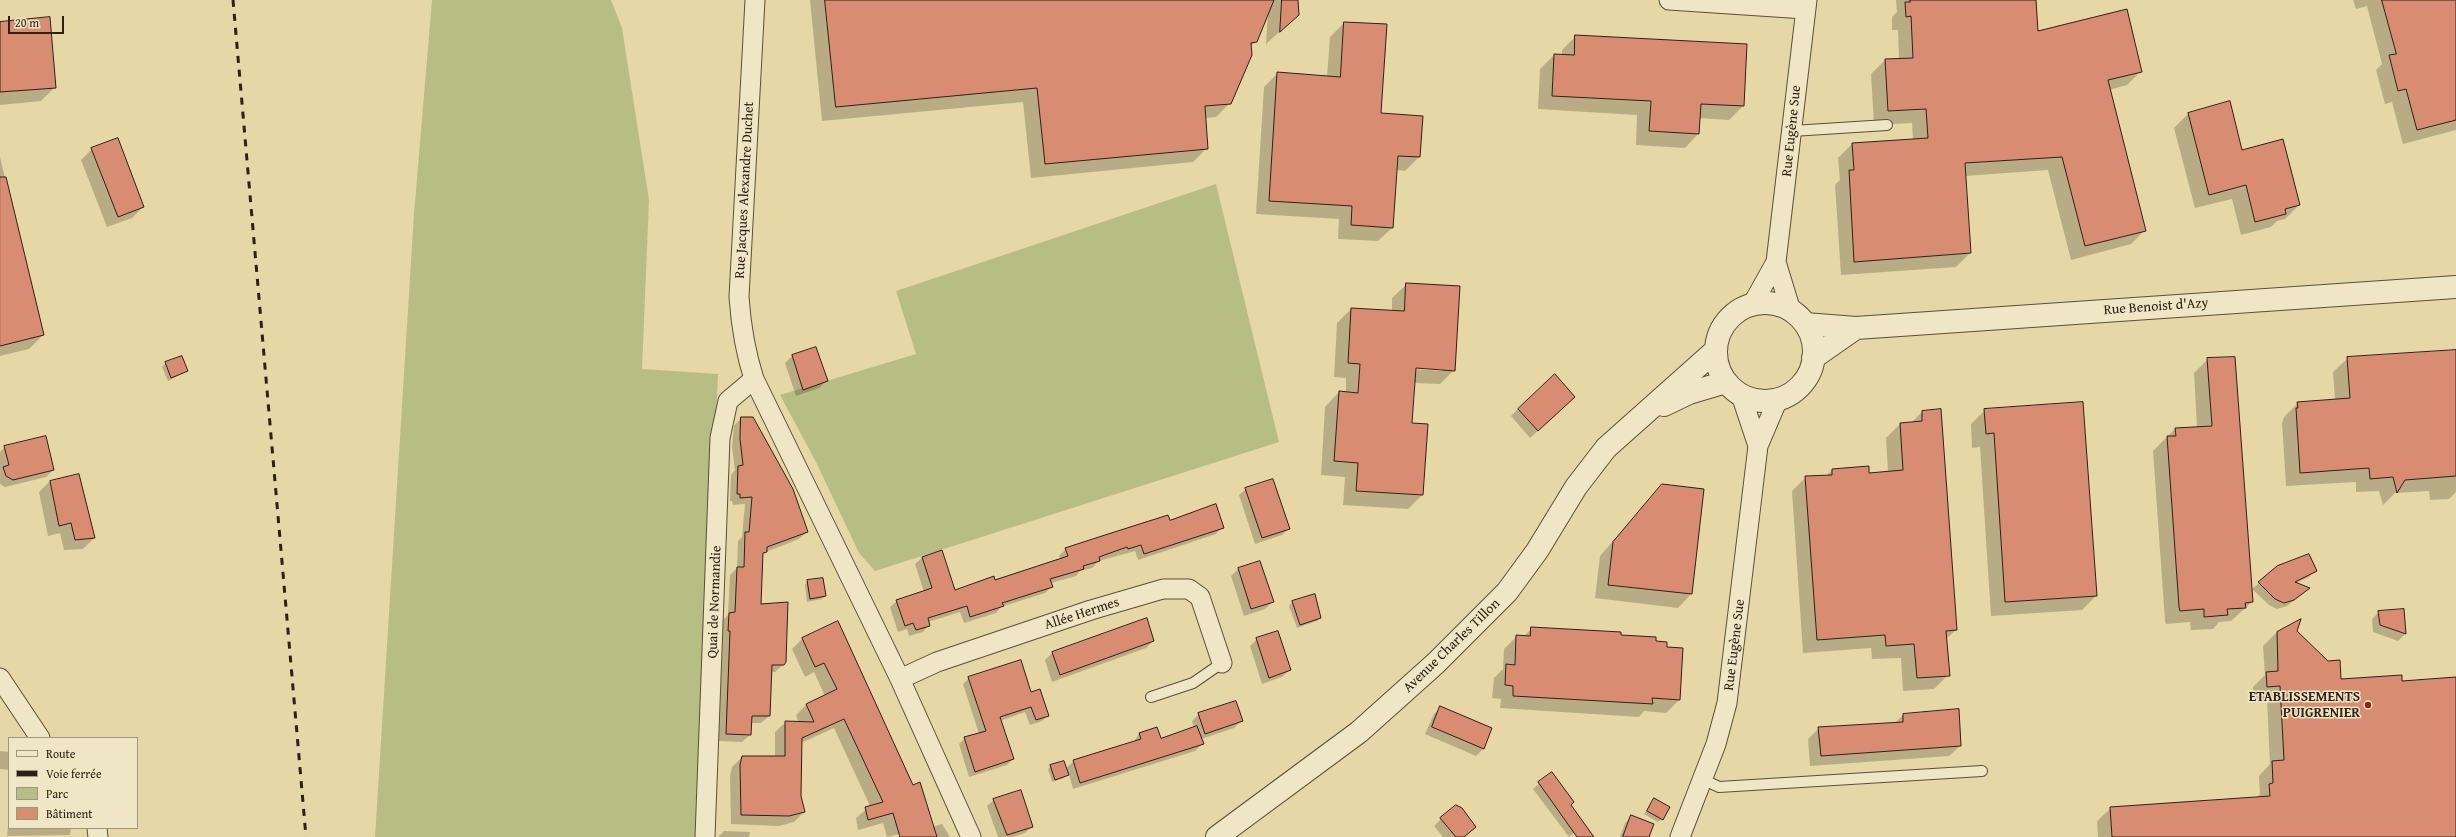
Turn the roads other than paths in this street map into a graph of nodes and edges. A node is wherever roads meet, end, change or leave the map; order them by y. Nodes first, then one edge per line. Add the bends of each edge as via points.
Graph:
1 (755, 0) edge
2 (1669, 0) edge
3 (1806, 5) edge
4 (1887, 126) dead end
5 (1792, 131) junction
6 (1776, 262) junction
7 (2456, 287) edge
8 (1752, 306) junction
9 (1798, 317) junction
10 (1856, 328) junction
11 (1716, 350) junction
12 (1814, 358) junction
13 (754, 379) junction
14 (1734, 389) junction
15 (1778, 399) junction
16 (1645, 414) junction
17 (1758, 446) junction
18 (1222, 663) joint
19 (0, 678) edge
20 (900, 680) junction
21 (1151, 697) dead end
22 (39, 737) edge
23 (1982, 771) dead end
24 (1702, 779) junction
25 (705, 837) edge
26 (972, 837) edge
27 (1217, 837) edge
28 (1680, 837) edge

1 - 13 street, Rue Jacques Alexandre Duchet via 739,297 741,330
2 - 3 street
3 - 5 street, Rue Eugène Sue
4 - 5 lane
5 - 6 street, Rue Eugène Sue
6 - 8 street, Rue Eugène Sue
6 - 9 street, Rue Eugène Sue
7 - 10 street, Rue Benoist d'Azy
8 - 9 street via 1772,304
8 - 11 street via 1733,315 1724,325
9 - 10 street, Rue Benoist d'Azy
9 - 12 street via 1814,346
10 - 12 street
11 - 14 street via 1716,361
11 - 16 street, Avenue Charles Tillon
12 - 15 street via 1810,372 1802,384
13 - 20 street, Rue Jacques Alexandre Duchet
13 - 25 street, Quai de Normandie via 728,401 720,434
14 - 15 street via 1764,401
14 - 16 street, Avenue Charles Tillon via 1689,393
14 - 17 street, Rue Eugène Sue
15 - 17 street, Rue Eugène Sue
16 - 27 street, Avenue Charles Tillon via 1606,448 1576,487 1537,551 1507,592 1436,663 1359,732
17 - 24 street, Rue Eugène Sue via 1727,702 1716,744
18 - 20 street, Allée Hermes via 1200,597 1189,589 1163,588 938,662
18 - 21 lane via 1192,683
19 - 22 street
20 - 26 street, Rue Jacques Alexandre Duchet
23 - 24 lane via 1719,787
24 - 28 street, Rue Eugène Sue

